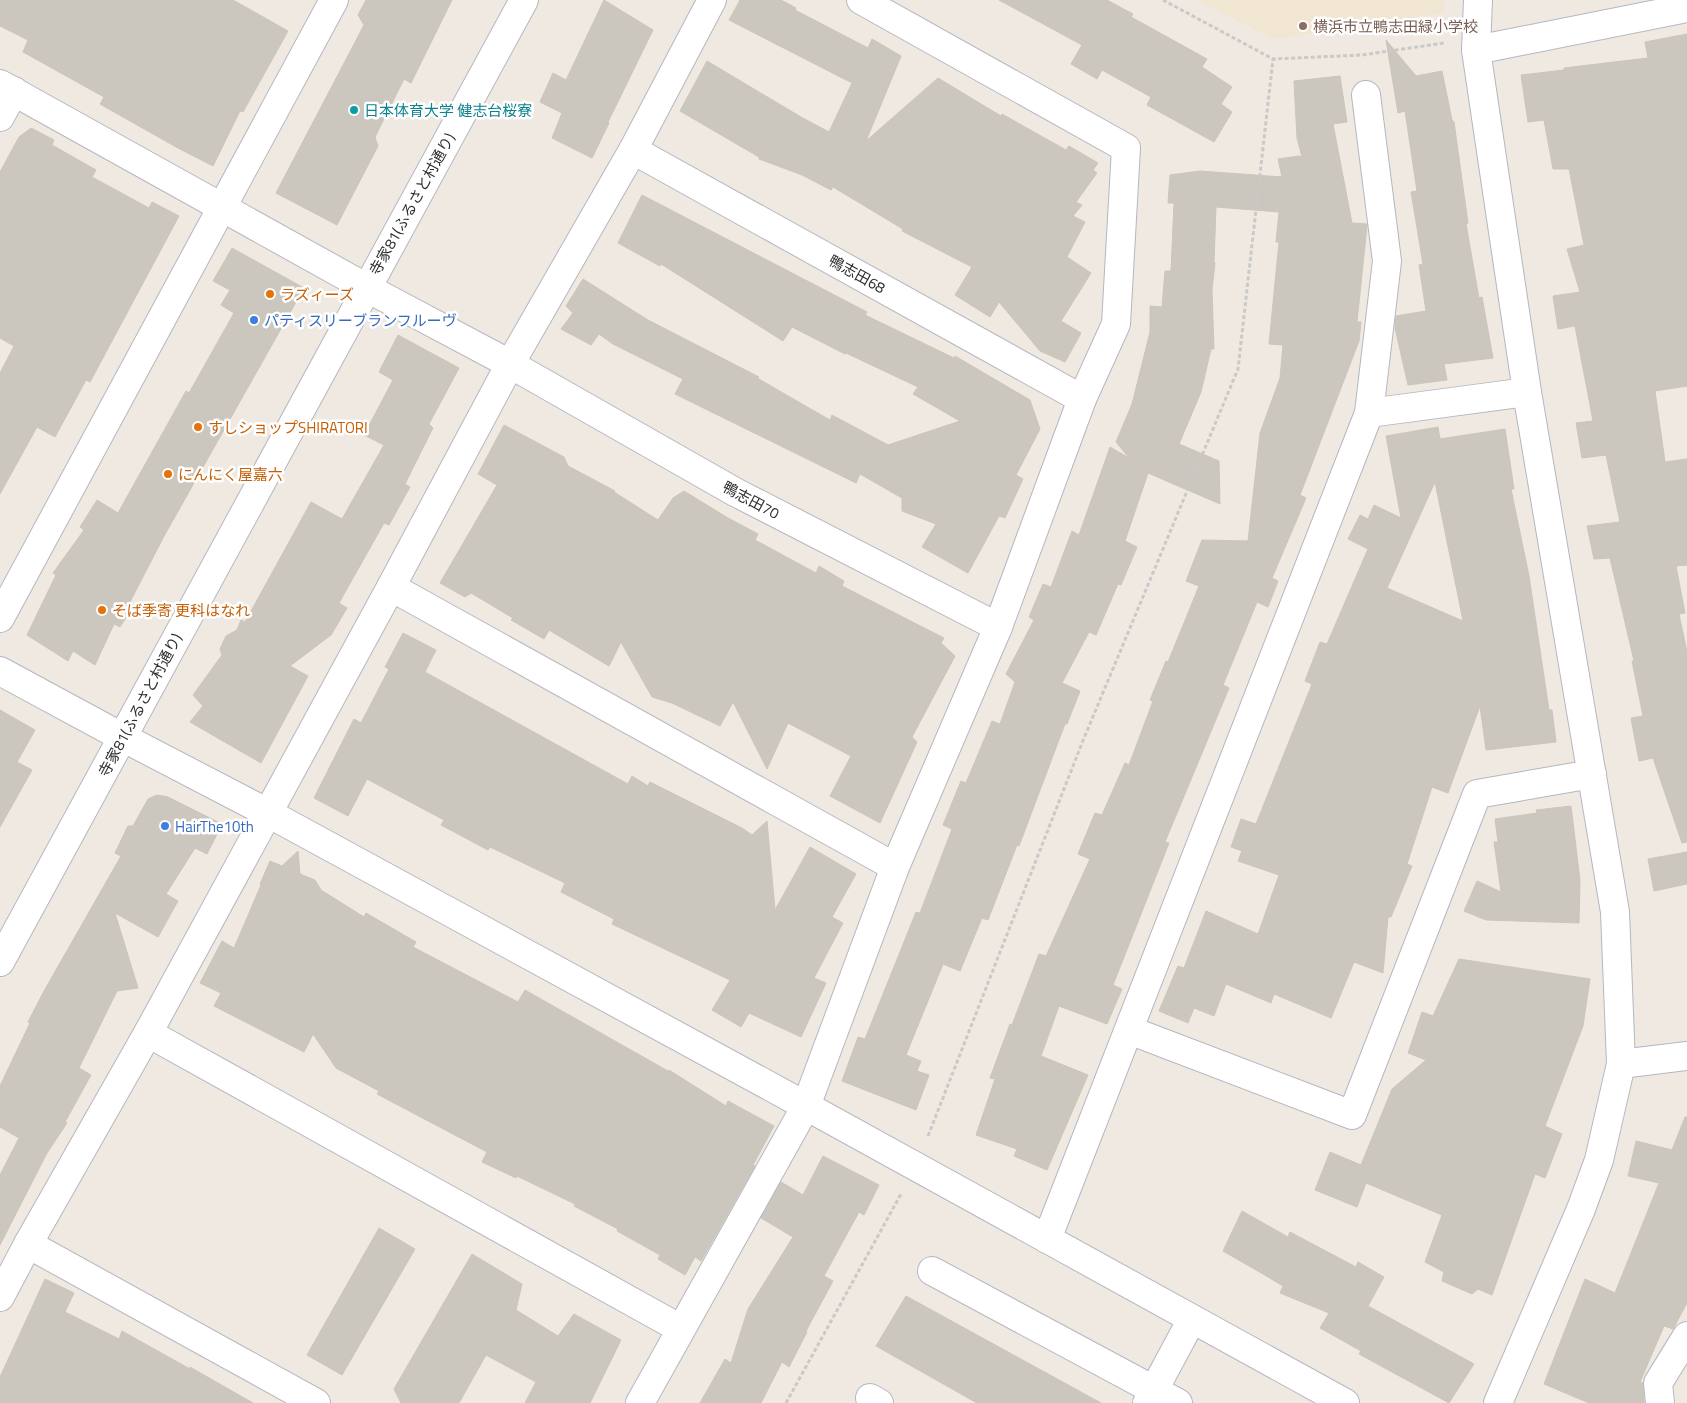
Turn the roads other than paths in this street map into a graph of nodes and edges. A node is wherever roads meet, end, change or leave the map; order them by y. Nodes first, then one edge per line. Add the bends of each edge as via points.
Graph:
1 (334, 0) edge
2 (524, 0) edge
3 (712, 0) edge
4 (861, 0) edge
5 (1478, 0) edge
6 (1687, 8) edge
7 (1476, 45) junction
8 (7, 88) edge
9 (1366, 95) dead end
10 (0, 117) edge
11 (633, 150) junction
12 (222, 207) junction
13 (367, 288) junction
14 (510, 364) junction
15 (1527, 392) junction
16 (1082, 399) junction
17 (1369, 413) junction
18 (391, 587) junction
19 (0, 618) edge
20 (998, 627) junction
21 (0, 671) edge
22 (122, 737) junction
23 (1592, 774) junction
24 (268, 813) junction
25 (895, 866) junction
26 (0, 962) edge
27 (1129, 1030) junction
28 (148, 1033) junction
29 (1687, 1056) edge
30 (1620, 1064) junction
31 (806, 1106) junction
32 (1047, 1239) junction
33 (28, 1244) junction
34 (932, 1271) dead end
35 (0, 1297) edge
36 (1192, 1319) junction
37 (681, 1329) junction
38 (1687, 1336) edge
39 (1150, 1396) edge
40 (316, 1403) edge
41 (640, 1403) edge
42 (1178, 1403) edge
43 (1344, 1403) edge
44 (1498, 1403) edge
45 (1660, 1403) edge

1 - 12 street
2 - 13 street, 寺家81(ふるさと村通り)
3 - 11 street
4 - 16 street via 1126,148 1116,324
5 - 7 street
6 - 7 street
7 - 15 street
8 - 10 street
8 - 12 street, 鴨志田70
9 - 17 street via 1387,261
11 - 14 street
11 - 16 street, 鴨志田68
12 - 13 street, 鴨志田70
12 - 19 street
13 - 14 street, 鴨志田70
13 - 22 street, 寺家81(ふるさと村通り)
14 - 18 street
14 - 20 street, 鴨志田70 via 735,492
15 - 17 street
15 - 23 street
16 - 20 street
17 - 27 street
18 - 24 street
18 - 25 street
20 - 25 street
21 - 22 street
22 - 24 street
22 - 26 street, 寺家81(ふるさと村通り)
23 - 27 street via 1477,794 1352,1114
23 - 30 street via 1615,912
24 - 28 street
24 - 31 street
25 - 31 street
27 - 32 street
28 - 33 street
28 - 37 street
29 - 30 street
30 - 44 street via 1599,1160
31 - 32 street
31 - 37 street
32 - 36 street
33 - 35 street
33 - 40 street
34 - 39 street
36 - 39 street
36 - 43 street
37 - 41 street
38 - 45 street via 1658,1383
39 - 42 street

